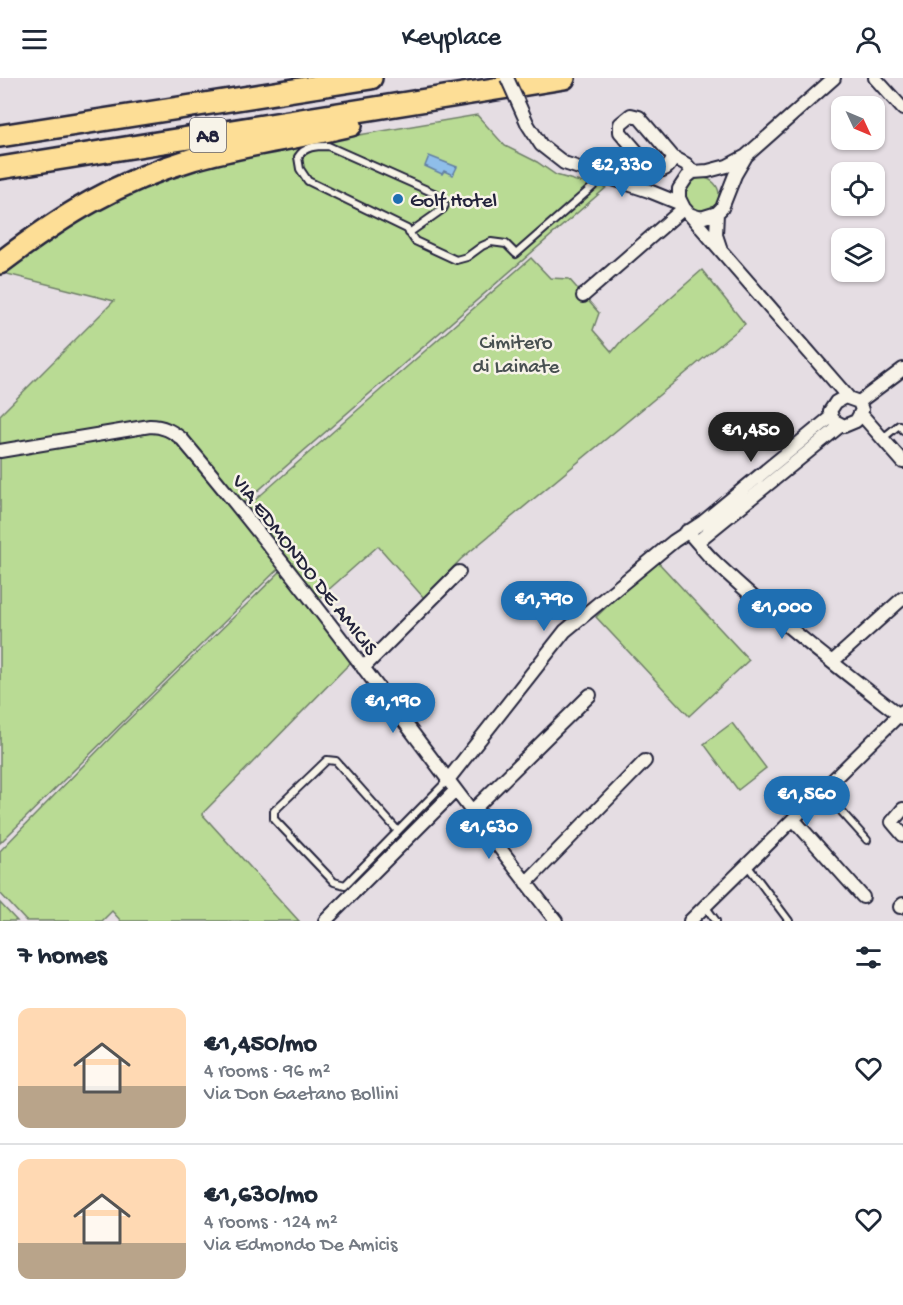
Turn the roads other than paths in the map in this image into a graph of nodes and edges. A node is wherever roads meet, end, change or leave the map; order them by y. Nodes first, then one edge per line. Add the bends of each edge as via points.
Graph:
1 (371, 78) edge
2 (507, 78) edge
3 (564, 78) edge
4 (834, 78) edge
5 (875, 78) edge
6 (416, 102) junction
7 (903, 109) edge
8 (123, 116) junction
9 (0, 121) edge
10 (0, 136) edge
11 (746, 156) junction
12 (673, 157) junction
13 (0, 168) edge
14 (708, 171) junction
15 (693, 172) junction
16 (604, 177) junction
17 (682, 182) junction
18 (649, 191) junction
19 (726, 194) junction
20 (684, 209) junction
21 (717, 213) junction
22 (409, 233) junction
23 (722, 250) junction
24 (0, 263) edge
25 (583, 296) dead end
26 (903, 369) edge
27 (852, 403) junction
28 (836, 421) junction
29 (903, 430) edge
30 (883, 438) junction
31 (0, 451) edge
32 (903, 462) edge
33 (687, 531) junction
34 (698, 542) junction
35 (459, 572) dead end
36 (903, 598) edge
37 (832, 662) junction
38 (363, 668) junction
39 (590, 694) dead end
40 (902, 715) edge
41 (645, 761) dead end
42 (451, 786) junction
43 (823, 791) junction
44 (903, 809) edge
45 (471, 812) junction
46 (794, 819) junction
47 (398, 831) junction
48 (903, 835) edge
49 (867, 840) dead end
50 (747, 865) junction
51 (526, 882) junction
52 (863, 897) dead end
53 (705, 906) junction
54 (325, 921) edge
55 (556, 921) edge
56 (690, 921) edge
57 (716, 921) edge
58 (789, 921) edge

1 - 8 highway, A8
2 - 16 street, bridge via 541,145 564,163
3 - 6 highway, A8
4 - 11 street
5 - 7 street
6 - 13 highway, A8
6 - 24 highway via 372,120 194,159 157,171 73,211
8 - 9 highway via 36,116
8 - 10 highway, A8
11 - 14 street
11 - 19 street
12 - 12 street via 639,117 631,115 620,124 620,132 652,169 665,169
12 - 15 street
14 - 15 street
14 - 19 street via 721,180
15 - 17 street
16 - 18 street
16 - 22 lane via 516,254 506,244 491,242 456,260 415,241
17 - 18 street
17 - 20 street via 679,198
18 - 20 street
19 - 21 street
20 - 21 street via 701,218
20 - 23 street
20 - 25 street
21 - 23 street via 716,235
22 - 22 lane via 308,181 300,169 300,153 310,147 328,146 436,194 443,209
23 - 27 street
26 - 27 street
27 - 28 street via 832,406 830,411
27 - 28 street via 854,423 849,426
27 - 30 street
28 - 33 street
28 - 34 street
29 - 30 lane via 899,425
30 - 32 street
31 - 38 street, VIA EDMONDO DE AMICIS via 150,426 174,432 236,502
33 - 34 street
33 - 42 street via 565,631
34 - 37 street via 731,577
35 - 38 street
36 - 37 street
37 - 40 street
38 - 42 street, VIA EDMONDO DE AMICIS
39 - 45 street
40 - 43 street
41 - 51 street
42 - 45 street, VIA EDMONDO DE AMICIS
42 - 47 lane
42 - 54 street
43 - 46 street
43 - 49 lane
44 - 48 street via 892,822
45 - 51 street, VIA EDMONDO DE AMICIS
46 - 50 street
46 - 52 street
47 - 47 lane via 336,761 327,759 274,811 274,819 341,885
50 - 53 street
50 - 58 lane
51 - 55 street, VIA EDMONDO DE AMICIS
53 - 56 street
53 - 57 lane

